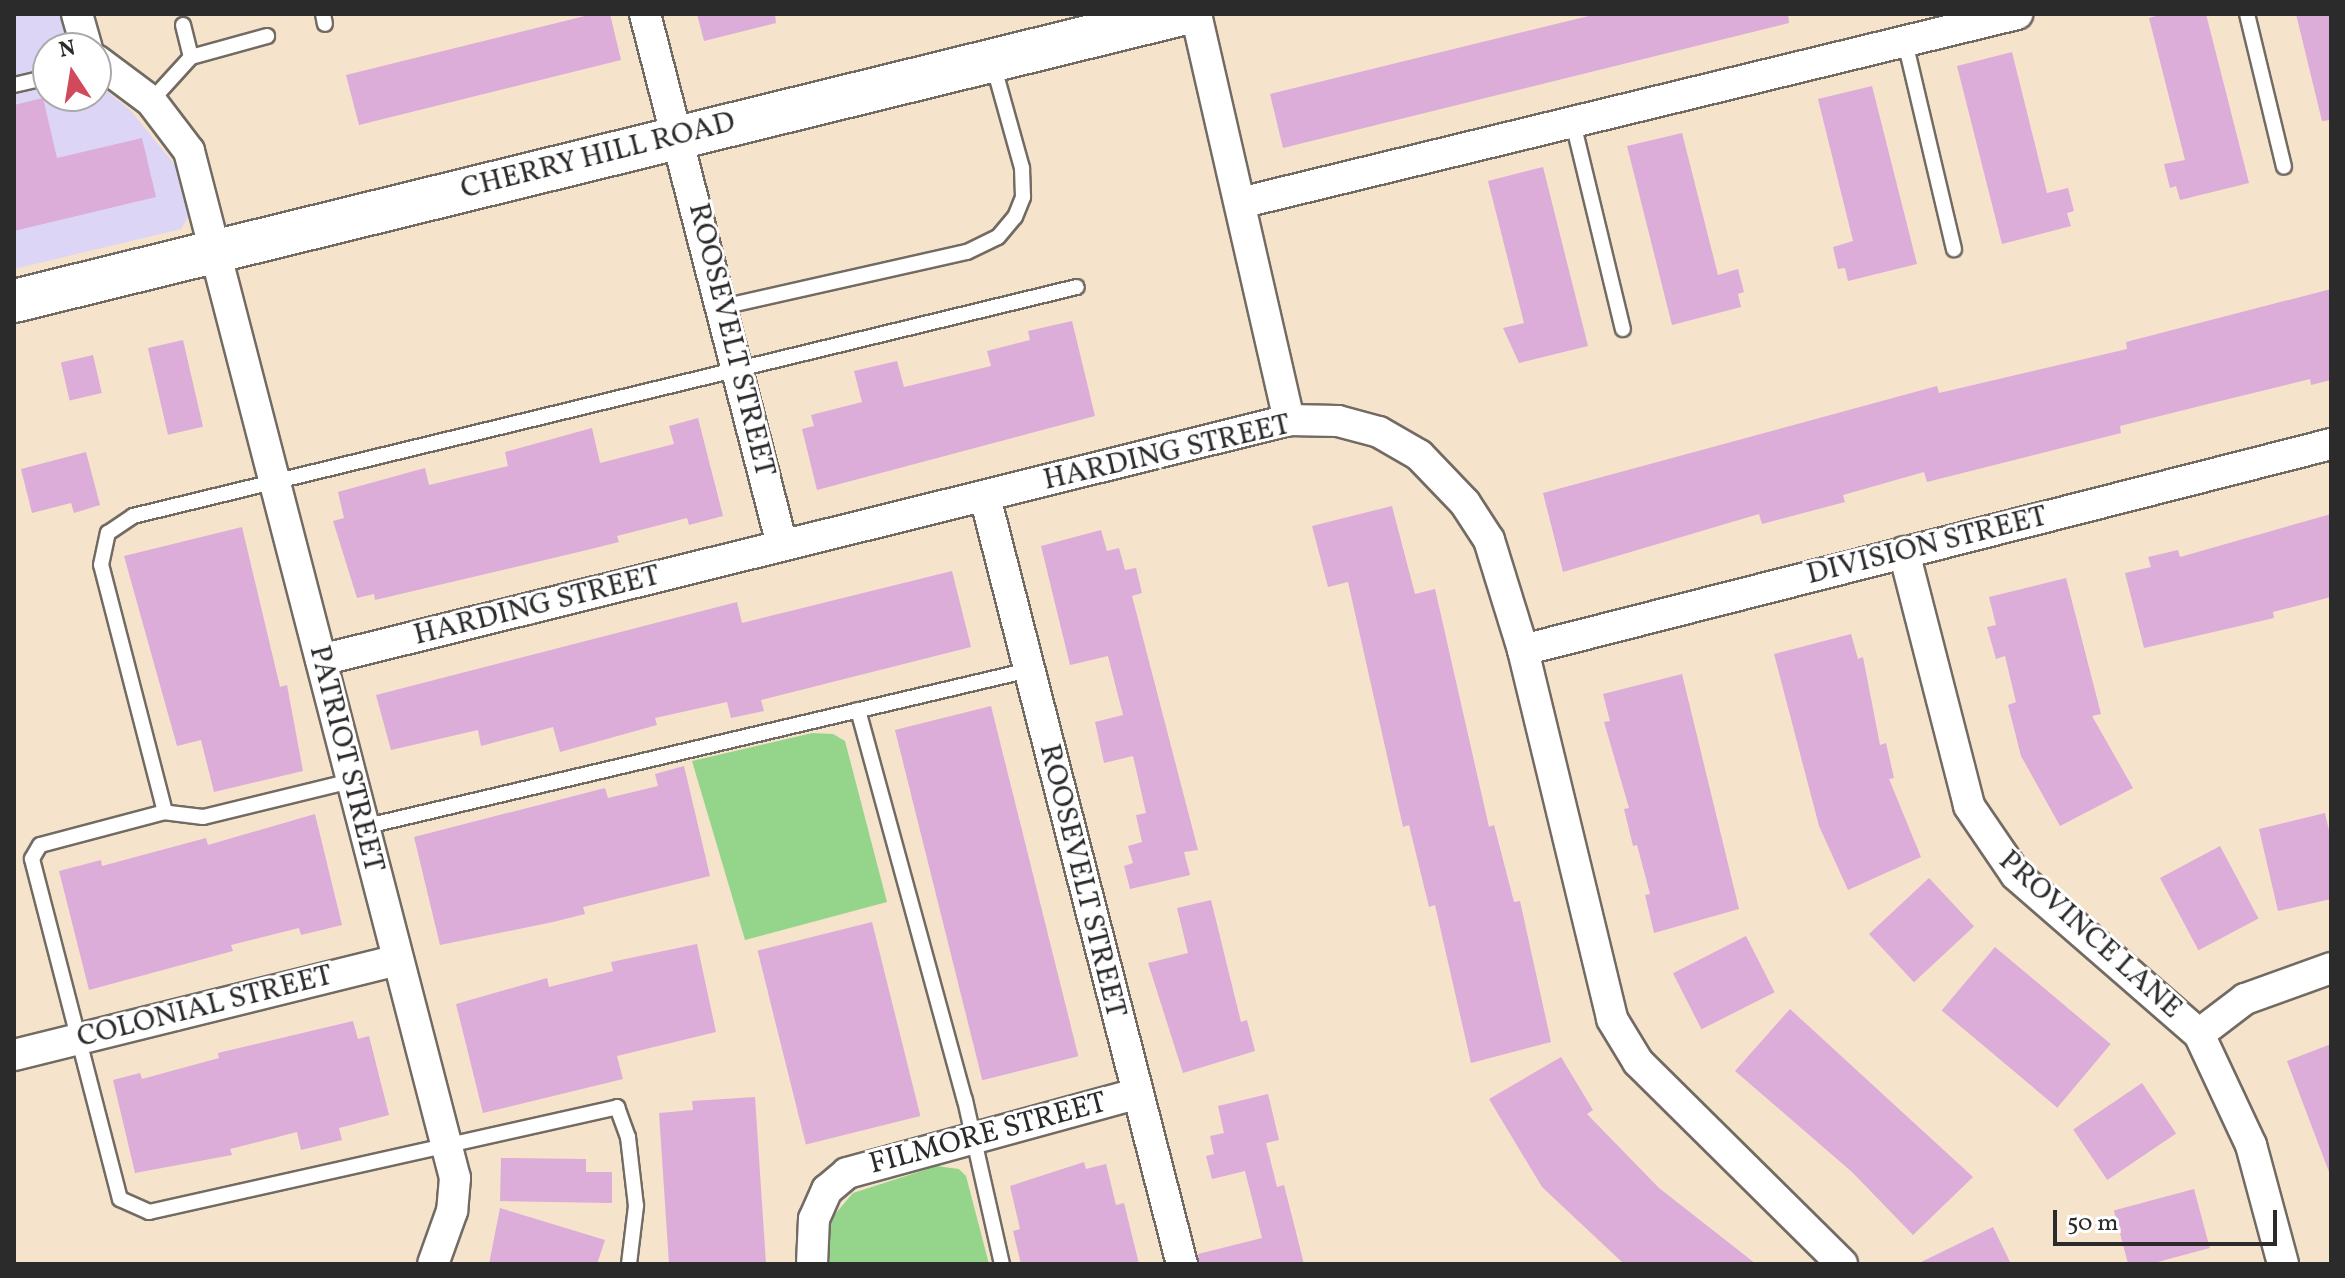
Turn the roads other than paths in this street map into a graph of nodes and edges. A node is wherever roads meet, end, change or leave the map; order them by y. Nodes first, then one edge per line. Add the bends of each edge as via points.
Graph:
1 (645, 14) edge
2 (1182, 14) edge
3 (1196, 14) edge
4 (2017, 14) edge
5 (2247, 14) edge
6 (183, 25) dead end
7 (267, 36) dead end
8 (1905, 42) junction
9 (191, 57) junction
10 (992, 60) junction
11 (112, 72) edge
12 (151, 101) junction
13 (1573, 123) junction
14 (679, 135) junction
15 (2284, 167) dead end
16 (1240, 203) junction
17 (1954, 249) dead end
18 (214, 254) junction
19 (1077, 287) dead end
20 (14, 301) edge
21 (722, 307) junction
22 (1623, 329) dead end
23 (738, 369) junction
24 (1289, 420) junction
25 (2331, 444) edge
26 (274, 482) junction
27 (985, 497) junction
28 (782, 545) junction
29 (1904, 552) junction
30 (1523, 650) junction
31 (321, 660) junction
32 (1029, 670) junction
33 (858, 710) junction
34 (351, 781) junction
35 (165, 812) junction
36 (363, 827) junction
37 (397, 960) junction
38 (2331, 968) edge
39 (2199, 1034) junction
40 (78, 1039) junction
41 (14, 1055) edge
42 (1136, 1094) junction
43 (970, 1138) junction
44 (446, 1144) junction
45 (433, 1264) edge
46 (629, 1264) edge
47 (812, 1264) edge
48 (1002, 1264) edge
49 (1182, 1264) edge
50 (1842, 1264) edge
51 (2283, 1264) edge

1 - 14 street, ROOSEVELT STREET
2 - 10 main road, CHERRY HILL ROAD
3 - 16 street
4 - 8 street
5 - 15 lane
6 - 9 lane
7 - 9 lane
8 - 13 street
8 - 17 lane
9 - 12 lane
10 - 14 main road, CHERRY HILL ROAD
10 - 21 lane via 1022,168 1023,197 998,237 967,252
11 - 12 street, PATRIOT STREET
12 - 18 street, PATRIOT STREET via 189,151
13 - 16 street
13 - 22 lane
14 - 18 main road, CHERRY HILL ROAD
14 - 21 street, ROOSEVELT STREET
16 - 24 street
18 - 20 main road, CHERRY HILL ROAD
18 - 26 street, PATRIOT STREET
19 - 23 lane
21 - 23 street, ROOSEVELT STREET
23 - 26 lane
23 - 28 street, ROOSEVELT STREET
24 - 27 street, HARDING STREET
24 - 30 street, HARDING STREET via 1379,432 1419,455 1465,503 1489,540
25 - 29 street, DIVISION STREET
26 - 31 street, PATRIOT STREET
26 - 35 lane via 133,516 108,533 101,565
27 - 28 street, HARDING STREET
27 - 32 street, ROOSEVELT STREET
28 - 31 street, HARDING STREET
29 - 30 street, DIVISION STREET
29 - 39 street, PROVINCE LANE via 1955,761 1969,806 1993,847 2016,875
30 - 50 street, HARDING STREET via 1612,1019 1638,1062
31 - 34 street, PATRIOT STREET
32 - 33 lane
32 - 42 street, ROOSEVELT STREET
33 - 36 lane
33 - 43 lane via 965,1100
34 - 35 lane via 203,817
34 - 36 street, PATRIOT STREET
35 - 40 lane via 40,845 32,859
36 - 37 street, PATRIOT STREET
37 - 40 street, COLONIAL STREET
37 - 44 street, PATRIOT STREET
38 - 39 street via 2245,999
39 - 51 street, PROVINCE LANE via 2251,1145
40 - 41 street, COLONIAL STREET
40 - 44 lane via 120,1199 149,1212
42 - 43 street, FILMORE STREET
42 - 49 street, ROOSEVELT STREET
43 - 47 street, FILMORE STREET via 847,1173 827,1190 814,1219
43 - 48 lane
44 - 45 street, PATRIOT STREET via 455,1178 453,1200
44 - 46 lane via 617,1107 628,1137 636,1206

